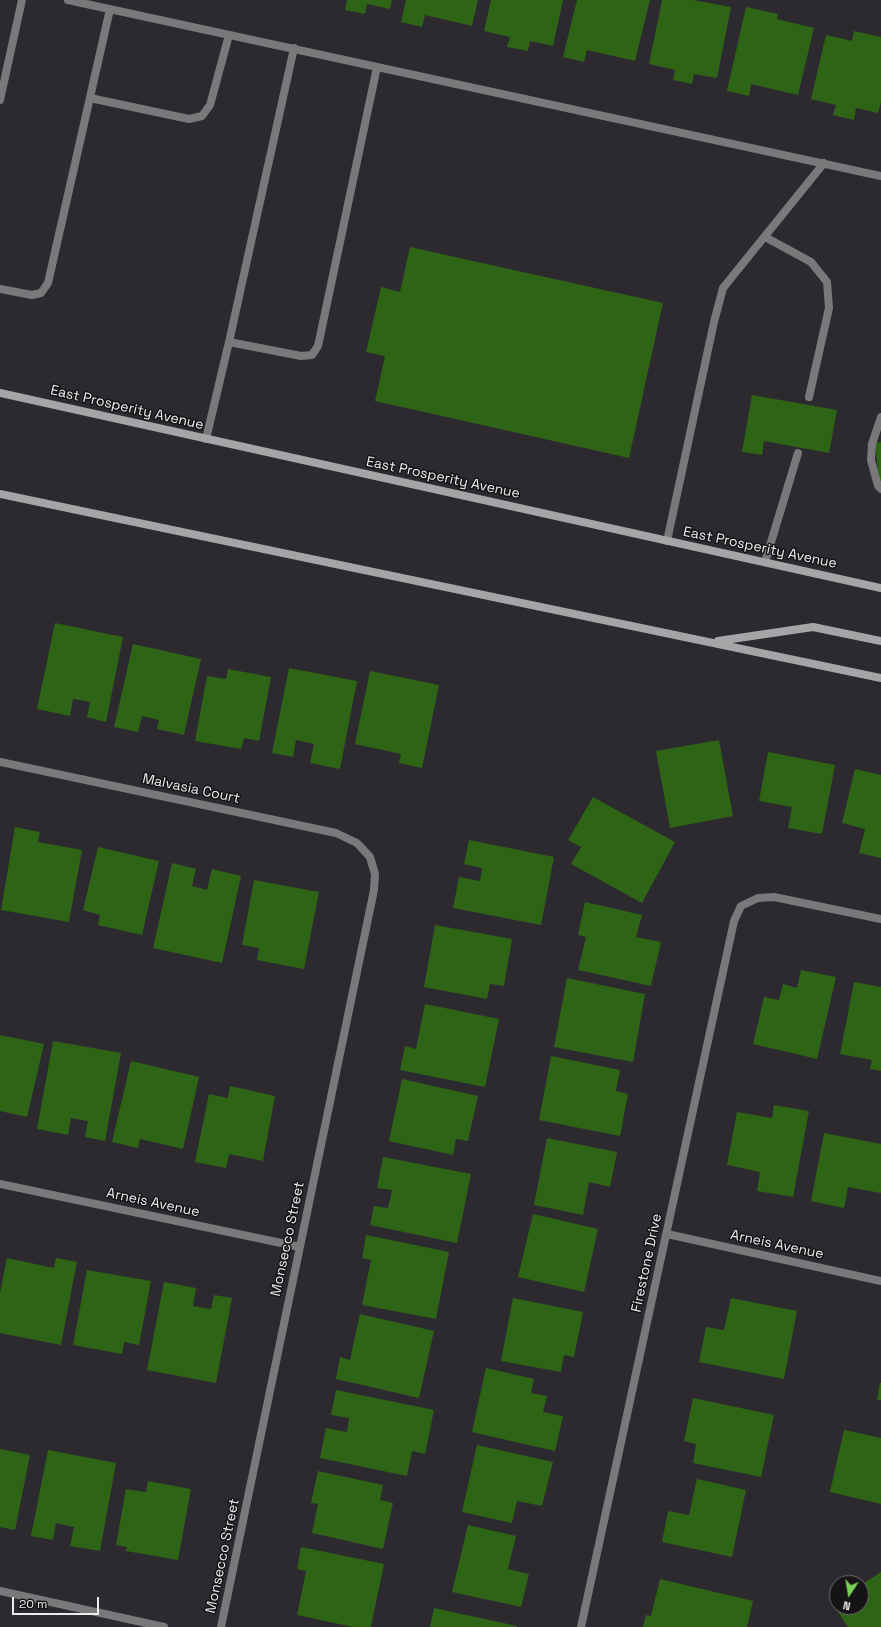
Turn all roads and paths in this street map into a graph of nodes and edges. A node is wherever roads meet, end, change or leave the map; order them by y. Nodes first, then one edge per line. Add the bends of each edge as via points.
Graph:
1 (22, 0) edge
2 (68, 0) edge
3 (110, 9) junction
4 (228, 34) junction
5 (294, 48) junction
6 (377, 67) junction
7 (1, 88) edge
8 (90, 98) junction
9 (0, 100) edge
10 (824, 163) junction
11 (881, 176) edge
12 (764, 237) junction
13 (0, 289) edge
14 (229, 342) junction
15 (0, 393) edge
16 (809, 397) dead end
17 (881, 417) edge
18 (206, 439) junction
19 (798, 453) dead end
20 (881, 489) edge
21 (0, 494) edge
22 (668, 541) junction
23 (765, 562) junction
24 (881, 588) edge
25 (881, 641) edge
26 (711, 642) junction
27 (881, 678) edge
28 (0, 762) edge
29 (370, 857) joint
30 (881, 919) edge
31 (0, 1184) edge
32 (667, 1234) junction
33 (300, 1247) junction
34 (881, 1281) edge
35 (0, 1591) edge
36 (164, 1627) edge
37 (221, 1627) edge
38 (582, 1627) edge

1 - 7 street
2 - 3 street
3 - 4 street
3 - 8 street
4 - 5 street
4 - 8 street via 210,105 202,116 189,119
5 - 6 street
5 - 14 street
6 - 10 street
6 - 14 street via 318,346 312,355 301,356
7 - 9 street
8 - 13 street via 48,283 41,293 32,295
10 - 11 street
10 - 12 street
12 - 16 street via 811,262 828,282 829,308
12 - 22 street via 723,288
14 - 18 street
15 - 18 main road, East Prosperity Avenue
17 - 20 street via 872,444 871,460
18 - 22 main road, East Prosperity Avenue
19 - 23 street
21 - 26 main road
22 - 23 main road, East Prosperity Avenue
23 - 24 main road, East Prosperity Avenue
25 - 26 main road via 813,627
26 - 27 main road
28 - 29 street, Malvasia Court via 336,834 357,843
29 - 33 street, Monsecco Street via 375,874 374,890
30 - 32 street, Firestone Drive via 774,897 758,898 741,906 729,940
31 - 33 street, Arneis Avenue
32 - 34 street, Arneis Avenue
32 - 38 street, Firestone Drive
33 - 37 street, Monsecco Street
35 - 36 street

